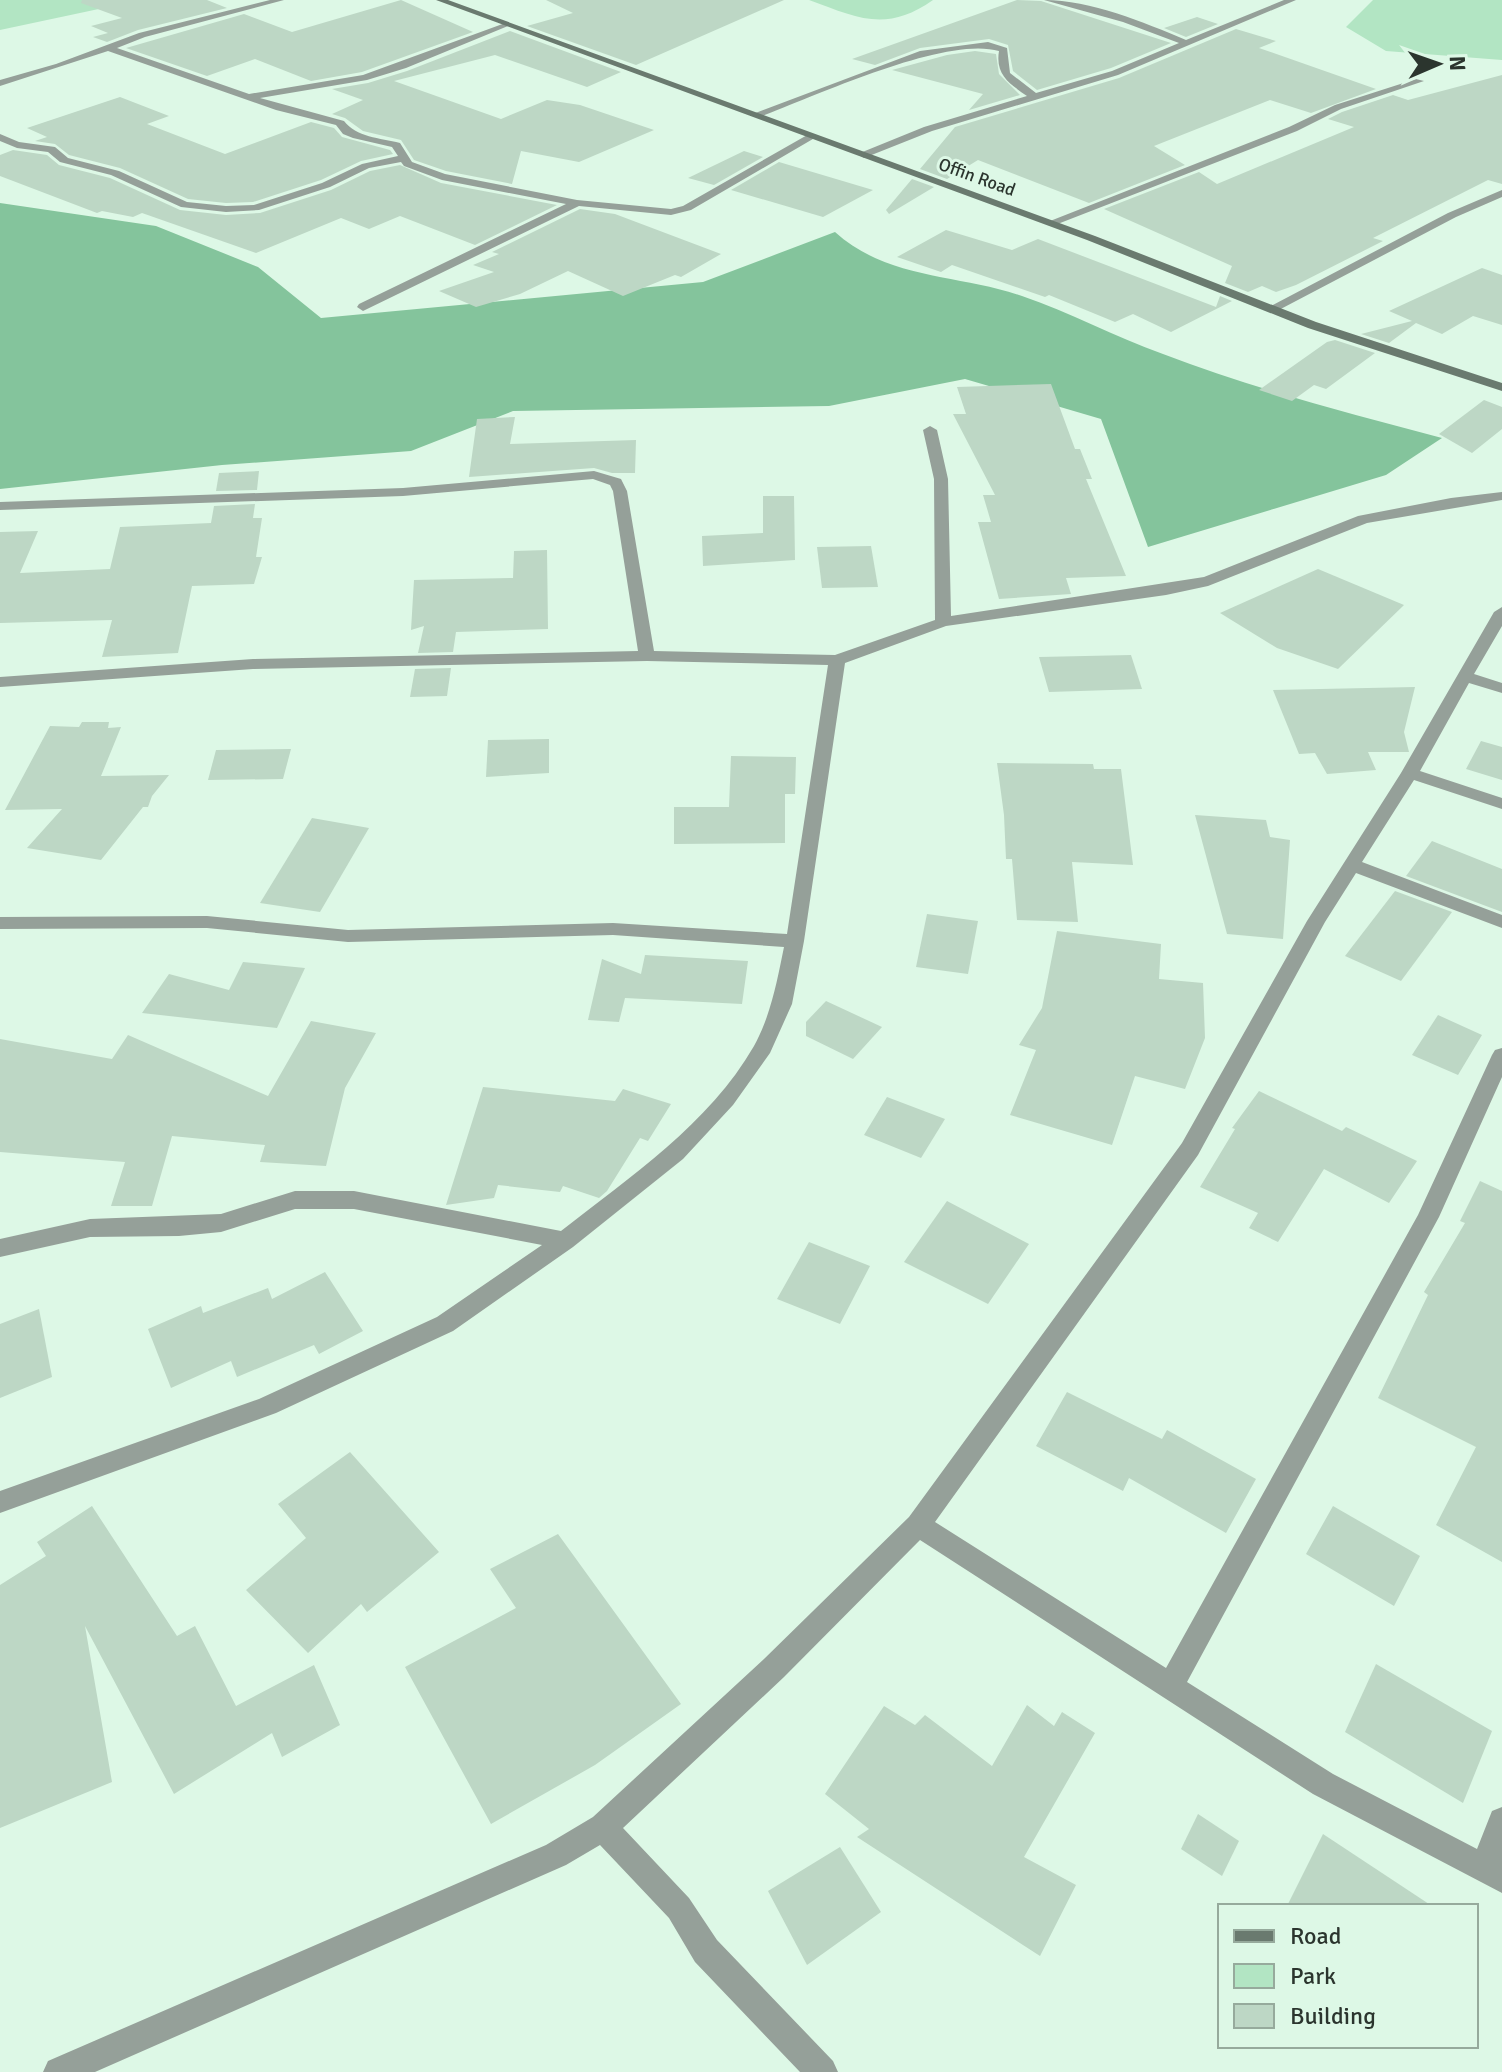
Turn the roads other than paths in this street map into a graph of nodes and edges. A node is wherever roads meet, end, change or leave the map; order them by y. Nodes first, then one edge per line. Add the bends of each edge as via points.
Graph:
1 (280, 0) edge
2 (440, 0) edge
3 (1048, 0) edge
4 (1292, 0) edge
5 (505, 24) junction
6 (1183, 42) junction
7 (109, 48) junction
8 (1419, 81) dead end
9 (0, 83) edge
10 (246, 97) junction
11 (1035, 97) junction
12 (755, 115) junction
13 (813, 136) junction
14 (0, 137) edge
15 (864, 155) junction
16 (404, 158) junction
17 (1502, 193) edge
18 (577, 203) junction
19 (1051, 223) junction
20 (363, 307) dead end
21 (1271, 309) junction
22 (1502, 387) edge
23 (930, 430) dead end
24 (1502, 496) edge
25 (0, 506) edge
26 (1502, 612) edge
27 (943, 622) junction
28 (647, 656) junction
29 (837, 660) junction
30 (1466, 677) junction
31 (0, 682) edge
32 (1502, 688) edge
33 (1410, 773) junction
34 (1502, 804) edge
35 (1350, 864) junction
36 (1502, 922) edge
37 (0, 923) edge
38 (795, 941) junction
39 (1502, 1055) edge
40 (565, 1241) junction
41 (0, 1248) edge
42 (0, 1502) edge
43 (918, 1525) junction
44 (1171, 1685) junction
45 (1502, 1821) edge
46 (603, 1827) junction
47 (1494, 1873) edge
48 (59, 2072) edge
49 (822, 2072) edge

1 - 7 street
2 - 5 street, Offin Road
3 - 6 street via 1126,20
4 - 6 street
5 - 10 street via 364,78
5 - 12 street, Offin Road
6 - 11 street via 1115,73
7 - 9 street
7 - 10 street
8 - 19 street via 1349,103
10 - 16 street via 340,123 357,136 396,145
11 - 12 street via 1007,78 1001,61 1004,50 988,45 923,53
11 - 15 street via 928,129
12 - 13 street, Offin Road
13 - 15 street, Offin Road
13 - 18 street via 678,212
14 - 16 street via 51,149 64,160 115,173 185,205 226,209 255,208 366,166
15 - 19 street, Offin Road
16 - 18 street via 442,177
17 - 21 street
18 - 20 street
19 - 21 street, Offin Road
21 - 22 street, Offin Road
23 - 27 street via 941,479
24 - 27 street via 1363,519 1208,581
25 - 28 street via 403,492 607,478 620,491
26 - 30 street
27 - 29 street
28 - 29 street
28 - 31 street via 253,664
29 - 38 street
30 - 32 street
30 - 33 street
33 - 34 street
33 - 35 street
35 - 36 street
35 - 43 street via 1190,1149
37 - 38 street via 207,922 348,936 613,929
38 - 40 street via 782,1004 763,1048 726,1100 675,1153
39 - 44 street via 1428,1217
40 - 41 street via 354,1200 295,1200 221,1223 90,1228
40 - 42 street via 445,1324 267,1406
43 - 44 street
43 - 46 street
44 - 47 street via 1323,1784
45 - 47 street
46 - 48 street via 556,1855
46 - 49 street via 679,1908 706,1951

